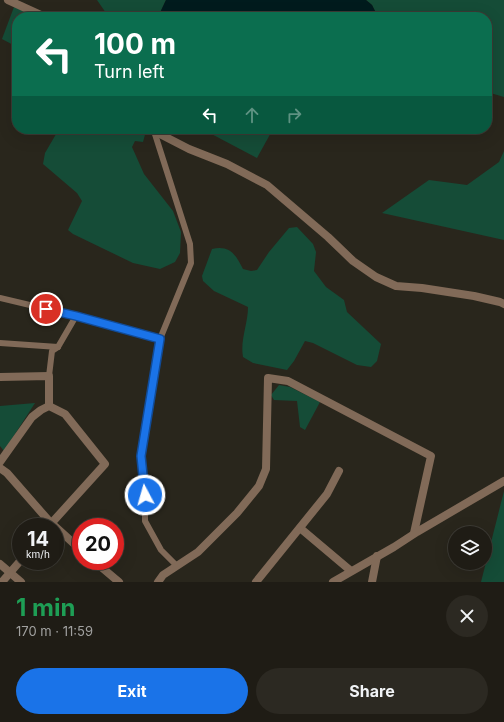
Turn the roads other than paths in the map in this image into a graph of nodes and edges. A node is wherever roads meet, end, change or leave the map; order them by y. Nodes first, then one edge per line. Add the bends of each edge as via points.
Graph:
1 (8, 0) edge
2 (34, 12) edge
3 (154, 134) edge
4 (161, 134) edge
5 (0, 298) edge
6 (504, 304) edge
7 (76, 316) junction
8 (160, 339) junction
9 (0, 343) edge
10 (58, 347) junction
11 (0, 376) edge
12 (49, 376) junction
13 (49, 406) junction
14 (0, 462) edge
15 (0, 468) edge
16 (339, 471) dead end
17 (504, 481) edge
18 (44, 518) edge
19 (56, 518) edge
20 (300, 528) junction
21 (414, 534) junction
22 (64, 536) edge
23 (72, 543) edge
24 (377, 556) junction
25 (0, 564) edge
26 (177, 566) junction
27 (13, 570) edge
28 (104, 570) edge
29 (351, 571) junction
30 (11, 573) junction
31 (2, 582) edge
32 (21, 582) edge
33 (118, 582) edge
34 (158, 582) edge
35 (256, 582) edge
36 (332, 582) edge
37 (372, 582) edge

1 - 2 street
3 - 8 lane via 190,244 191,263
4 - 6 street via 267,185 353,261 376,277 396,286 474,296
5 - 7 lane
7 - 8 lane
7 - 10 lane
8 - 26 lane via 141,456 145,521 161,550
9 - 10 lane
10 - 12 lane via 52,351
11 - 12 street
12 - 13 street
13 - 14 street via 32,416
13 - 19 street via 65,414 105,464
15 - 18 street
16 - 20 street via 327,494
17 - 21 street
20 - 29 street
20 - 35 street
21 - 24 street
21 - 26 street via 431,456 288,381 268,378 266,469 259,486 237,513 198,552
22 - 23 street
24 - 29 street
24 - 37 street
25 - 30 street
26 - 34 street via 163,575
27 - 30 street
28 - 33 street
29 - 36 street
30 - 31 street
30 - 32 street

